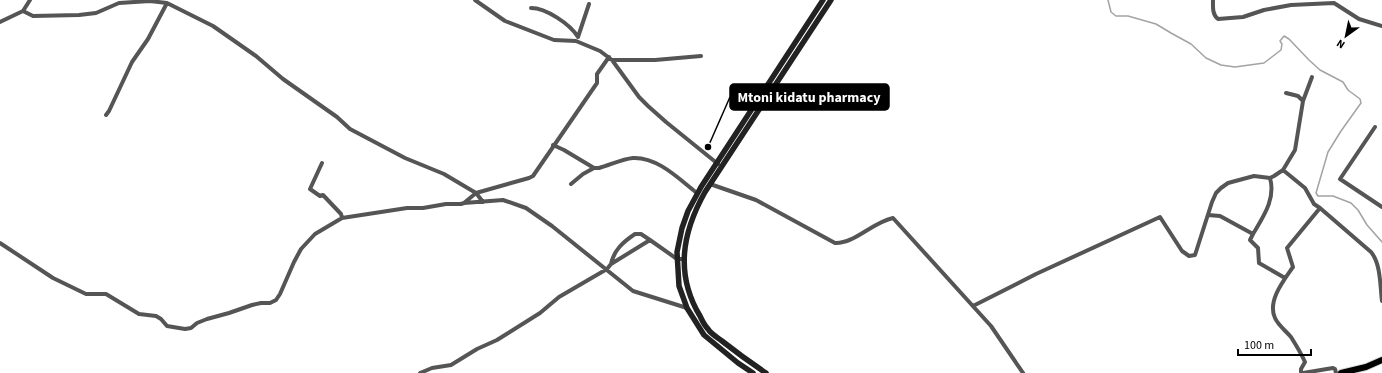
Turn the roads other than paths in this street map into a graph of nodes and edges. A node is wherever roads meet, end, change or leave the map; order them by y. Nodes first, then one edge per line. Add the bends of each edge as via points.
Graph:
1 (30, 0) edge
2 (475, 0) edge
3 (823, 0) edge
4 (831, 0) edge
5 (1213, 0) edge
6 (167, 3) junction
7 (589, 4) dead end
8 (531, 8) dead end
9 (23, 11) junction
10 (0, 22) edge
11 (1382, 26) edge
12 (577, 39) junction
13 (701, 56) dead end
14 (610, 58) junction
15 (1312, 77) dead end
16 (1286, 93) dead end
17 (1303, 101) junction
18 (106, 116) dead end
19 (1375, 128) dead end
20 (553, 145) junction
21 (322, 164) dead end
22 (719, 165) junction
23 (594, 168) junction
24 (1283, 170) junction
25 (1270, 178) junction
26 (571, 184) dead end
27 (710, 184) junction
28 (476, 193) junction
29 (697, 194) junction
30 (471, 196) junction
31 (484, 202) junction
32 (464, 203) junction
33 (476, 203) junction
34 (1382, 207) edge
35 (1320, 208) junction
36 (1208, 215) junction
37 (342, 218) junction
38 (1253, 234) junction
39 (650, 240) junction
40 (0, 243) edge
41 (677, 258) junction
42 (684, 259) junction
43 (611, 264) junction
44 (607, 269) junction
45 (1285, 278) junction
46 (1382, 301) edge
47 (973, 306) junction
48 (687, 308) junction
49 (1382, 360) edge
50 (420, 373) edge
51 (753, 373) edge
52 (766, 373) edge
53 (1023, 373) edge
54 (1336, 373) edge
55 (1341, 373) edge

1 - 9 street
2 - 12 street via 512,24 554,40
3 - 22 main road
4 - 22 main road
5 - 11 street via 1213,13 1218,19 1243,17 1291,5 1334,3 1359,19
6 - 9 street via 119,3 96,13 79,16 33,16
6 - 18 street via 148,39 132,62
6 - 28 street via 213,26 337,117 350,130 405,158 444,174
7 - 12 street
8 - 12 street via 542,10 566,24
9 - 10 street
12 - 14 street
13 - 14 street via 655,60
14 - 20 street via 596,74 598,81 594,88
14 - 22 street via 648,106
15 - 17 street
16 - 17 street via 1298,96
17 - 24 street via 1295,150
19 - 34 street via 1340,179
20 - 23 street
20 - 28 street via 533,176
21 - 37 street via 310,189 323,195
22 - 27 main road
22 - 29 main road
23 - 26 street
23 - 29 street via 631,158 650,160 674,174
24 - 25 street
24 - 35 street via 1305,188 1314,204
25 - 36 street via 1254,176 1228,183 1216,193
25 - 38 street via 1272,193 1269,206
27 - 42 main road via 693,214
27 - 47 street via 756,200 834,243 845,241 893,218
28 - 30 street
28 - 31 street
29 - 41 main road via 682,228
30 - 32 street
30 - 33 street
31 - 33 street
31 - 44 street via 503,200 526,208
32 - 33 street
32 - 37 street
35 - 45 street via 1287,248 1293,267
35 - 46 street via 1374,256 1380,278
36 - 38 street via 1220,216
36 - 47 street via 1195,255 1189,256 1182,251 1160,216
37 - 40 street via 315,234 301,249 276,300 208,319 185,329 167,326 156,316 139,314 106,294 86,294 53,278
38 - 45 street via 1250,240 1258,248 1259,263
39 - 41 street
39 - 43 street
39 - 43 street via 642,234 635,234 620,245
41 - 42 street
41 - 48 main road via 679,286
42 - 52 main road via 685,282 693,304 708,329 740,356
43 - 44 street
44 - 48 street via 636,293
44 - 50 street via 559,297 540,313 497,340 450,364
45 - 54 street via 1274,299 1274,313 1276,320 1291,337 1305,362 1301,372 1333,368
47 - 53 street via 1000,338
48 - 51 main road via 704,335
49 - 55 main road

